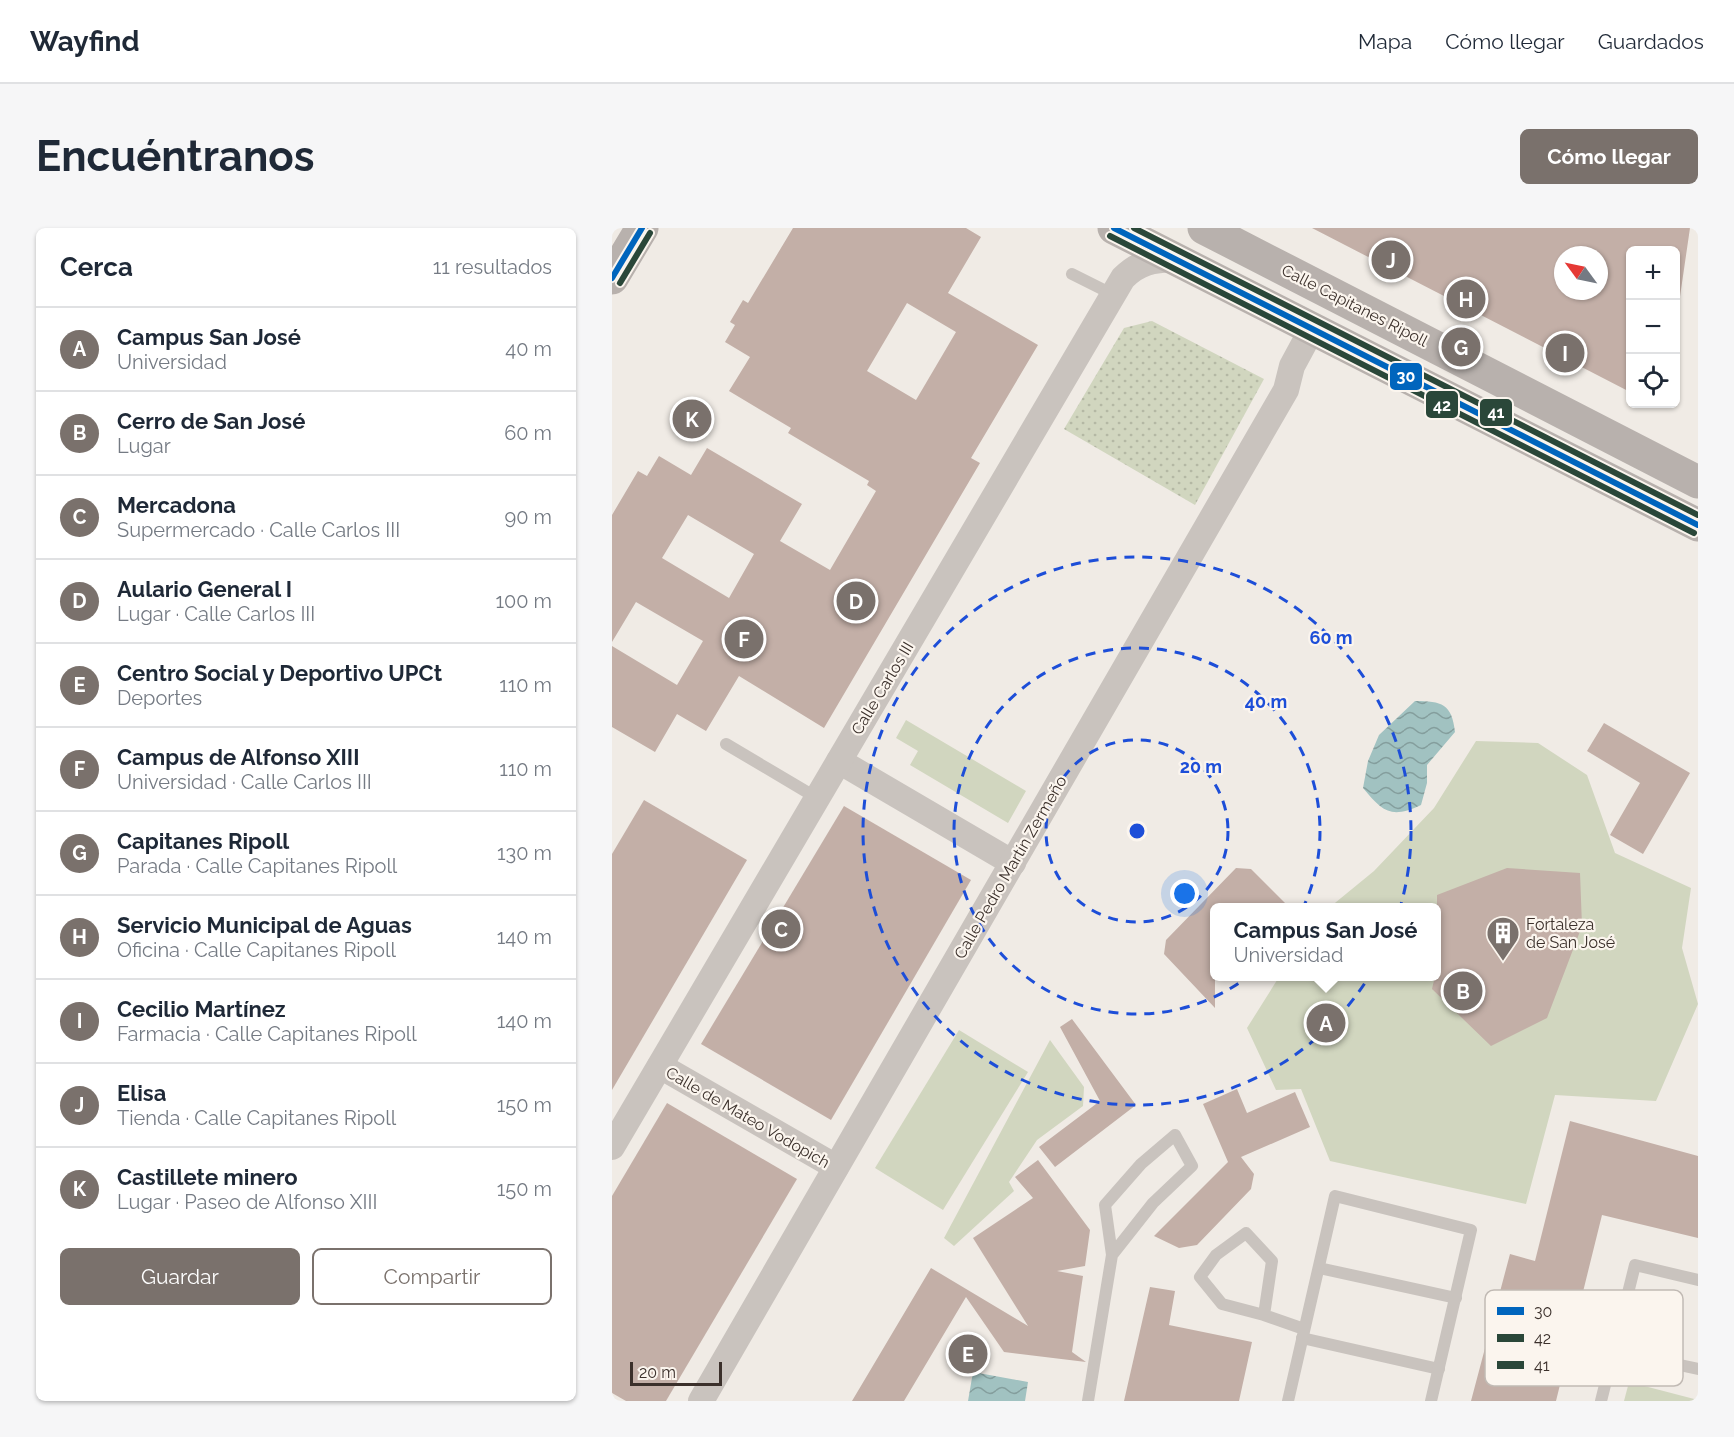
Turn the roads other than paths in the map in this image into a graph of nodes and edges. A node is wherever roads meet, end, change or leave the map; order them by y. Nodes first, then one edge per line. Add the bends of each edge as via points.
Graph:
1 (642, 228) edge
2 (1114, 228) edge
3 (1204, 228) edge
4 (1236, 238) edge
5 (1174, 259) junction
6 (1072, 274) dead end
7 (612, 278) edge
8 (1114, 295) junction
9 (1312, 329) junction
10 (1698, 482) edge
11 (1698, 525) edge
12 (726, 744) dead end
13 (839, 761) junction
14 (817, 798) junction
15 (1013, 863) junction
16 (660, 1066) junction
17 (612, 1147) edge
18 (836, 1167) junction
19 (1112, 1255) junction
20 (1319, 1268) junction
21 (1698, 1280) edge
22 (1629, 1290) edge
23 (1456, 1298) junction
24 (1264, 1315) junction
25 (1303, 1334) junction
26 (1683, 1366) edge
27 (1439, 1369) junction
28 (1698, 1369) edge
29 (1605, 1386) edge
30 (701, 1401) edge
31 (1088, 1401) edge
32 (1288, 1401) edge
33 (1431, 1401) edge
34 (1601, 1401) edge

1 - 7 main road
2 - 5 main road
3 - 4 main road, Calle Capitanes Ripoll
4 - 10 main road, Calle Capitanes Ripoll
5 - 8 street, Calle Carlos III via 1144,262 1132,269
5 - 9 main road
6 - 8 lane
8 - 13 street, Calle Carlos III
9 - 11 main road
9 - 15 street, Calle Pedro Martín Zermeño via 1292,366 1286,390
12 - 14 lane
13 - 14 street, Calle Carlos III
13 - 15 street
14 - 16 street, Calle Carlos III
15 - 18 street, Calle Pedro Martín Zermeño
16 - 17 street, Calle Carlos III
16 - 18 street, Calle de Mateo Vodopich
18 - 30 street, Calle Pedro Martín Zermeño
19 - 19 lane via 1153,1203 1192,1166 1175,1135 1105,1205
19 - 31 lane
20 - 23 lane
20 - 23 lane via 1335,1196 1472,1230
20 - 25 lane
21 - 22 lane via 1635,1265
23 - 27 lane
24 - 24 lane via 1222,1304 1200,1277 1216,1255 1246,1233 1272,1261
24 - 25 lane
25 - 27 lane
25 - 32 lane
26 - 28 lane
27 - 33 lane
29 - 34 lane

